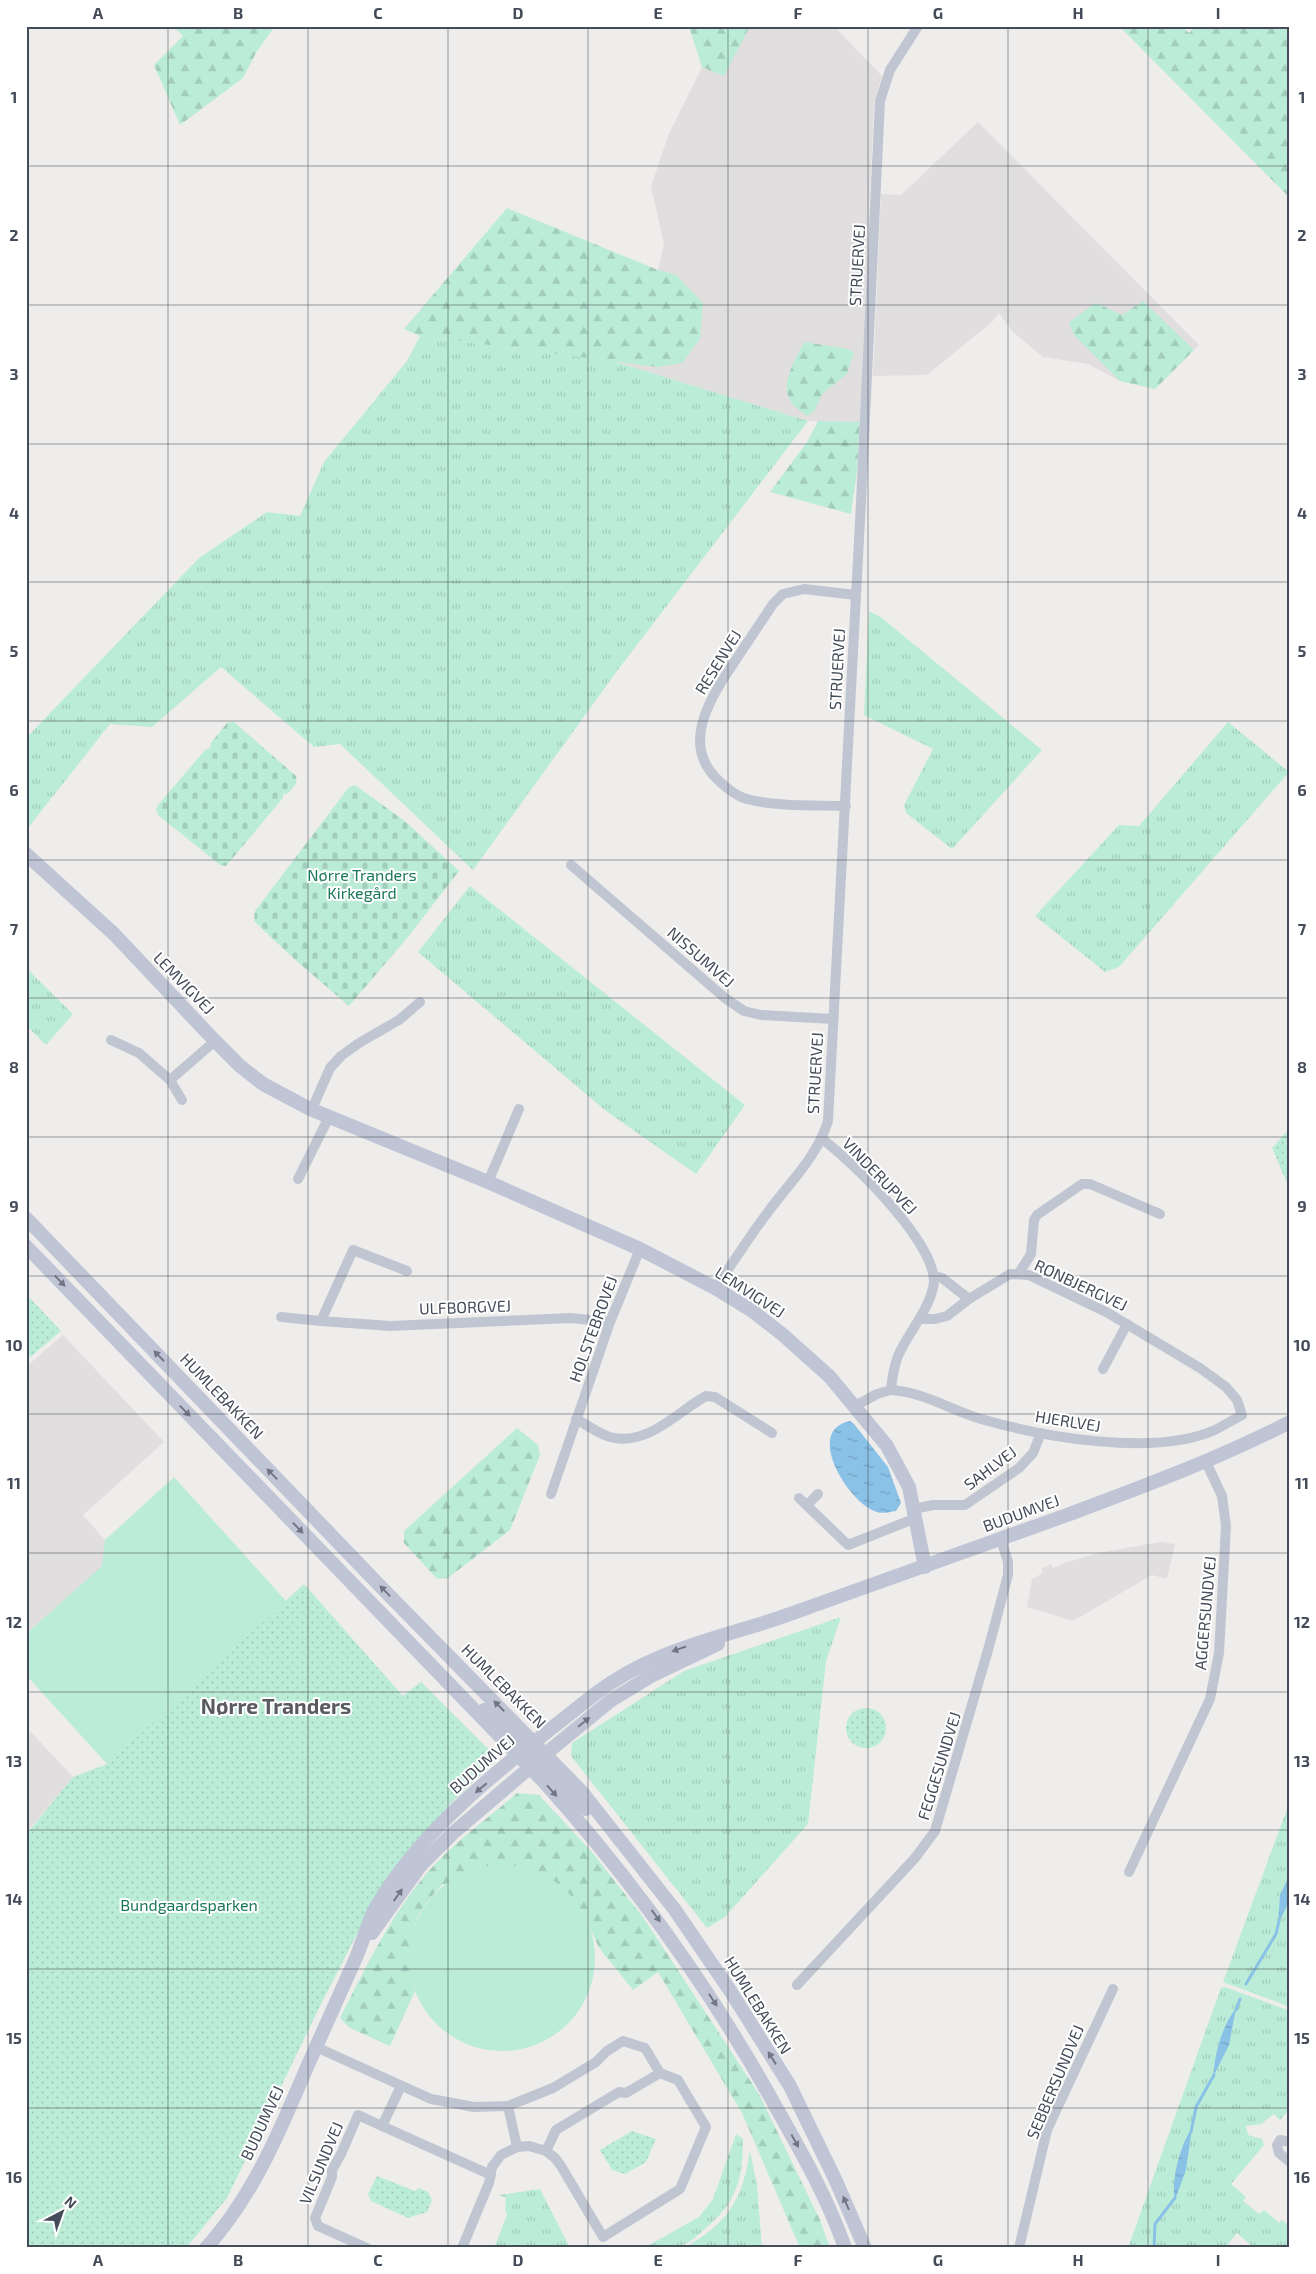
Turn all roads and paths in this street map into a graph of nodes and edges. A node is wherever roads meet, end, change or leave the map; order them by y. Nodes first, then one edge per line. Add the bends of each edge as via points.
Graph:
1 (918, 26) edge
2 (856, 595) junction
3 (846, 806) junction
4 (26, 854) edge
5 (572, 865) dead end
6 (420, 1002) dead end
7 (833, 1019) junction
8 (111, 1040) dead end
9 (215, 1041) junction
10 (170, 1080) junction
11 (182, 1100) dead end
12 (312, 1109) junction
13 (519, 1109) dead end
14 (329, 1117) junction
15 (822, 1139) junction
16 (298, 1179) dead end
17 (488, 1182) junction
18 (1160, 1214) dead end
19 (26, 1218) edge
20 (26, 1246) edge
21 (640, 1249) junction
22 (407, 1271) dead end
23 (1019, 1274) junction
24 (935, 1276) junction
25 (715, 1288) junction
26 (969, 1299) junction
27 (281, 1317) dead end
28 (919, 1319) junction
29 (321, 1321) junction
30 (610, 1322) junction
31 (1127, 1324) junction
32 (1103, 1369) dead end
33 (891, 1390) junction
34 (855, 1406) junction
35 (1242, 1415) joint
36 (576, 1419) junction
37 (1290, 1422) edge
38 (772, 1433) dead end
39 (1041, 1433) junction
40 (1206, 1462) junction
41 (551, 1494) dead end
42 (818, 1494) dead end
43 (915, 1513) junction
44 (1001, 1539) junction
45 (926, 1566) junction
46 (759, 1624) junction
47 (527, 1748) junction
48 (538, 1760) junction
49 (1129, 1872) dead end
50 (360, 1949) junction
51 (797, 1985) dead end
52 (1113, 1989) dead end
53 (316, 2047) junction
54 (660, 2073) junction
55 (401, 2086) junction
56 (508, 2106) junction
57 (382, 2126) junction
58 (1290, 2142) edge
59 (517, 2147) junction
60 (546, 2151) junction
61 (1290, 2162) edge
62 (491, 2175) junction
63 (209, 2246) edge
64 (367, 2248) edge
65 (462, 2248) edge
66 (845, 2248) edge
67 (865, 2248) edge
68 (1020, 2248) edge

1 - 2 street, STRUERVEJ via 890,70 880,101
2 - 3 street, STRUERVEJ
2 - 3 street, RESENVEJ via 804,589 783,594 712,695 700,736 702,755 710,772 736,795 769,802
3 - 7 street, STRUERVEJ
4 - 9 street, LEMVIGVEJ via 114,934
5 - 7 street, NISSUMVEJ via 744,1011
6 - 12 street via 399,1020 341,1056 330,1068
7 - 15 street, STRUERVEJ via 828,1121
8 - 10 street via 139,1053
9 - 10 street
9 - 12 street, LEMVIGVEJ via 263,1084
10 - 11 street
12 - 14 street, LEMVIGVEJ
13 - 17 street
14 - 16 street
14 - 17 street, LEMVIGVEJ
15 - 24 street, VINDERUPVEJ via 894,1208 932,1264
15 - 25 street, STRUERVEJ
17 - 21 street, LEMVIGVEJ
18 - 23 street via 1090,1184 1082,1184 1037,1215 1031,1254
47 -> 19 street, HUMLEBAKKEN via 388,1594
20 -> 47 street, HUMLEBAKKEN via 423,1657
21 - 25 street, LEMVIGVEJ
21 - 30 street, HOLSTEBROVEJ
22 - 29 street via 352,1250
23 - 26 street, RØNBJERGVEJ via 1004,1276
23 - 31 street, RØNBJERGVEJ
24 - 26 street
24 - 28 street via 934,1287
25 - 34 street, LEMVIGVEJ via 782,1334 830,1377
26 - 28 street, RØNBJERGVEJ via 946,1316
27 - 29 street, ULFBORGVEJ
28 - 33 street via 898,1356
29 - 30 street, ULFBORGVEJ via 390,1326 571,1318
30 - 36 street, HOLSTEBROVEJ
31 - 32 street, RØNBJERGVEJ
31 - 35 street, RØNBJERGVEJ via 1226,1387 1237,1400
33 - 34 street
33 - 39 street, HJERLVEJ via 906,1391 982,1419
34 - 43 street, LEMVIGVEJ via 887,1446 909,1487
35 - 39 street, HJERLVEJ via 1214,1430 1163,1442 1104,1442
36 - 38 street via 609,1437 637,1438 706,1396 715,1397
36 - 41 street, HOLSTEBROVEJ
37 - 40 street, BUDUMVEJ
39 - 43 street, SAHLVEJ via 1019,1468 965,1505 933,1505
40 - 44 street, BUDUMVEJ
40 - 49 street, AGGERSUNDVEJ via 1222,1496 1226,1526 1224,1598 1214,1684 1210,1699
42 - 43 street via 803,1501 848,1546
43 - 45 street, LEMVIGVEJ
44 - 45 street, BUDUMVEJ
44 - 51 street, FEGGESUNDVEJ via 1008,1575 936,1831 915,1858
45 - 46 street, BUDUMVEJ
46 -> 47 street, BUDUMVEJ via 676,1649 639,1666 614,1680
48 -> 46 street, BUDUMVEJ via 610,1701 651,1676
47 - 48 street, HUMLEBAKKEN
47 - 48 street, HUMLEBAKKEN
47 -> 50 street, BUDUMVEJ via 462,1804 405,1866 376,1908
50 -> 48 street, BUDUMVEJ via 421,1865
48 -> 66 street, HUMLEBAKKEN via 575,1816 653,1913 745,2050 803,2156
67 -> 48 street, HUMLEBAKKEN via 790,2086 702,1948 635,1859
50 - 53 street, BUDUMVEJ
52 - 68 street, SEBBERSUNDVEJ via 1047,2130
53 - 55 street
53 - 63 street, BUDUMVEJ via 270,2153
54 - 56 street via 645,2048 623,2042 553,2088
54 - 60 street via 626,2094 620,2092 556,2130
54 - 60 street via 678,2080 706,2127 680,2189 603,2237 561,2166
55 - 56 street via 452,2104
55 - 57 street
56 - 59 street
57 - 62 street, VILSUNDVEJ
57 - 64 street, VILSUNDVEJ via 358,2115 332,2170 315,2218 318,2226
58 - 61 street via 1280,2140 1277,2145 1279,2153
59 - 60 street via 529,2146
59 - 62 street via 501,2155 492,2167
62 - 65 street

